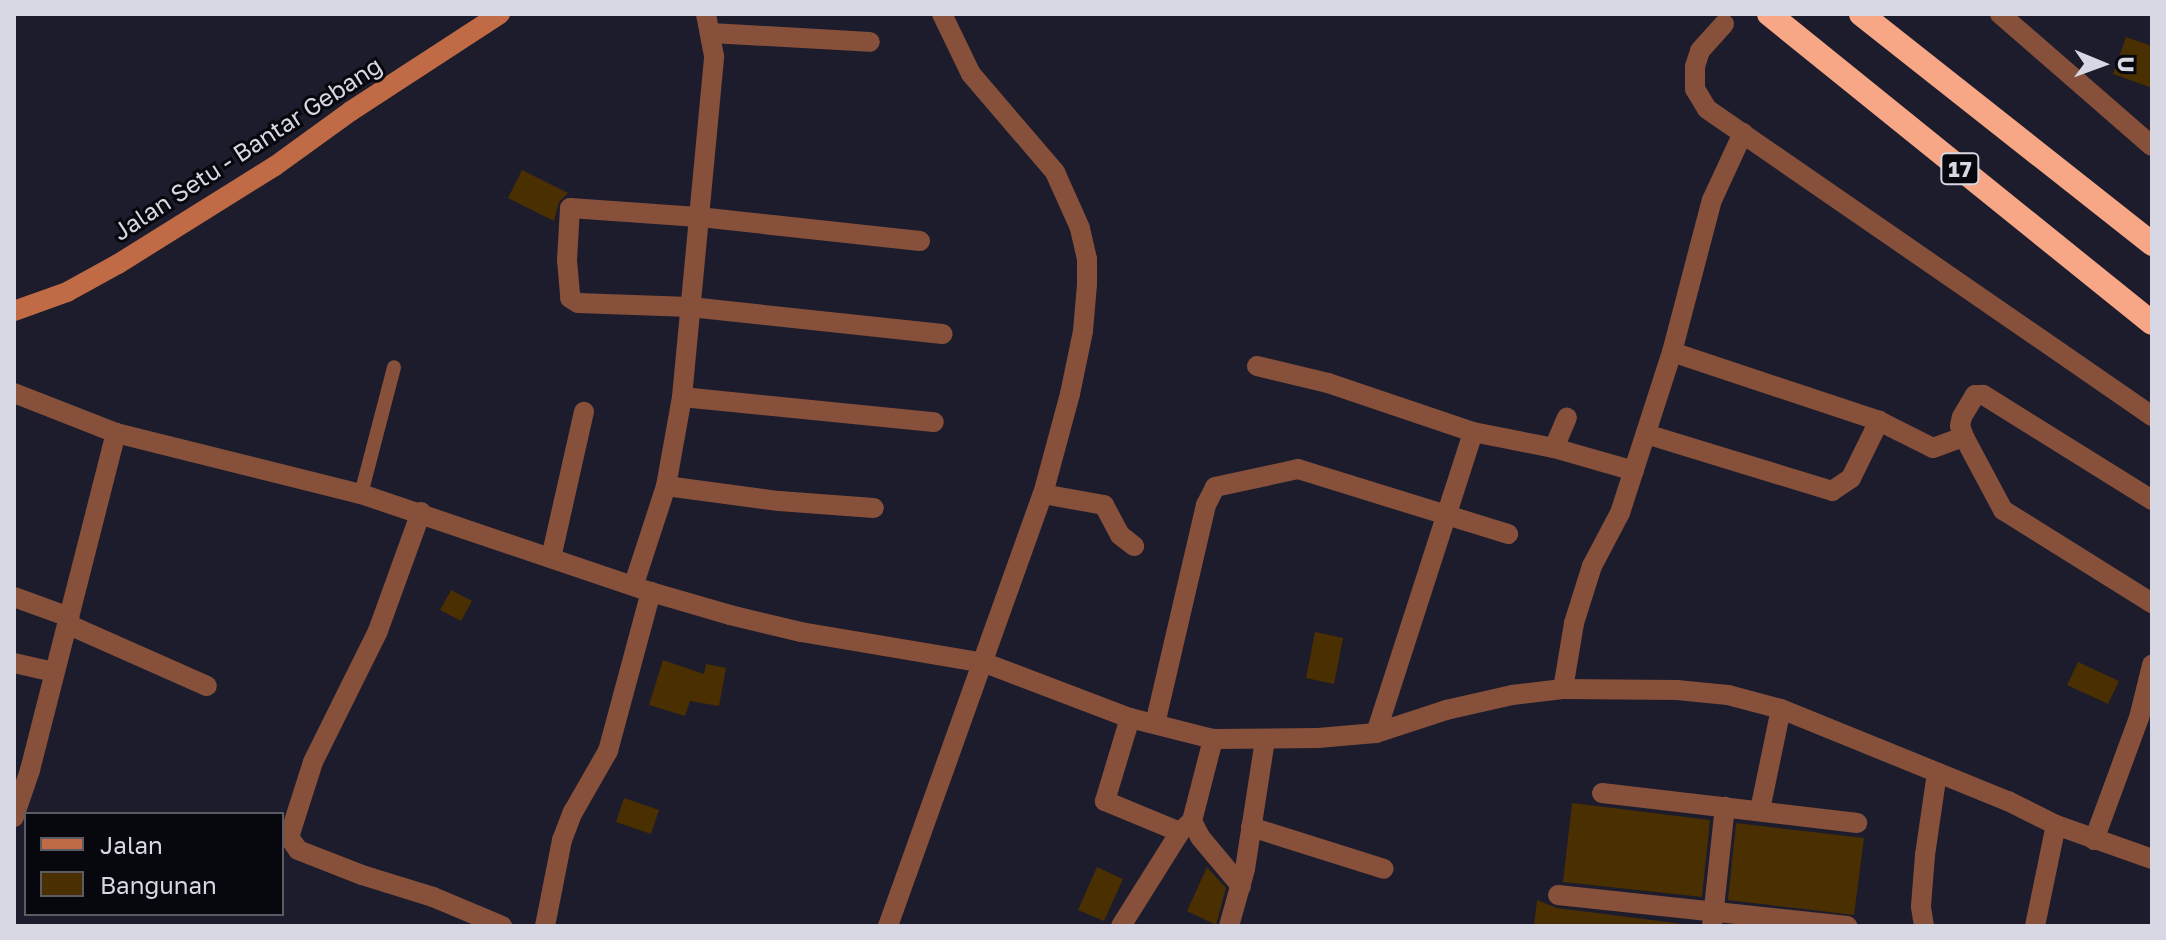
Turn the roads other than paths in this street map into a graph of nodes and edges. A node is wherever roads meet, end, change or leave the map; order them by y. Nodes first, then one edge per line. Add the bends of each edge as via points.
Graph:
1 (500, 14) edge
2 (942, 14) edge
3 (1769, 14) edge
4 (1861, 14) edge
5 (2000, 14) edge
6 (708, 24) edge
7 (1724, 24) dead end
8 (870, 42) dead end
9 (1743, 133) junction
10 (2152, 146) edge
11 (698, 217) junction
12 (920, 241) dead end
13 (2152, 244) edge
14 (690, 307) junction
15 (14, 311) edge
16 (2152, 323) edge
17 (943, 334) dead end
18 (1672, 352) junction
19 (1257, 366) dead end
20 (394, 367) dead end
21 (14, 393) edge
22 (682, 397) junction
23 (584, 412) dead end
24 (2152, 416) edge
25 (1567, 418) dead end
26 (1879, 421) junction
27 (934, 422) dead end
28 (1473, 432) junction
29 (116, 433) junction
30 (1646, 434) junction
31 (1964, 437) junction
32 (1554, 448) junction
33 (1634, 471) junction
34 (666, 486) junction
35 (361, 494) junction
36 (1043, 494) junction
37 (2152, 500) edge
38 (874, 508) dead end
39 (421, 512) junction
40 (1446, 517) junction
41 (1508, 534) dead end
42 (1134, 546) dead end
43 (551, 558) junction
44 (642, 588) junction
45 (14, 597) edge
46 (2152, 603) edge
47 (68, 621) junction
48 (14, 663) edge
49 (985, 663) junction
50 (2152, 665) edge
51 (54, 672) junction
52 (207, 686) dead end
53 (1563, 689) junction
54 (1781, 709) junction
55 (1130, 718) junction
56 (1155, 724) junction
57 (1376, 733) junction
58 (1213, 739) junction
59 (1265, 740) junction
60 (1937, 773) junction
61 (1602, 793) dead end
62 (1725, 807) junction
63 (1760, 810) junction
64 (14, 817) edge
65 (1857, 823) dead end
66 (2056, 825) junction
67 (1186, 827) junction
68 (1251, 827) junction
69 (2094, 840) junction
70 (2152, 859) edge
71 (1384, 869) dead end
72 (1241, 886) junction
73 (1558, 895) dead end
74 (1713, 918) edge
75 (502, 926) edge
76 (545, 926) edge
77 (888, 926) edge
78 (1121, 926) edge
79 (1229, 926) edge
80 (1847, 926) edge
81 (1924, 926) edge
82 (2035, 926) edge

1 - 15 main road, Jalan Setu - Bantar Gebang via 118,264 67,292
2 - 36 street via 971,74 1055,172 1080,228 1087,259 1083,331
3 - 16 highway, 17
4 - 13 highway, 17
5 - 10 street
6 - 8 street
6 - 11 street via 713,78
7 - 9 street via 1700,51 1695,89 1707,109
9 - 18 street via 1712,200
9 - 24 street
11 - 12 street
11 - 14 street
11 - 14 street via 569,209 572,300
14 - 17 street
14 - 22 street
18 - 26 street
18 - 30 street
19 - 28 street via 1328,383
20 - 35 lane
21 - 29 street
22 - 27 street
22 - 34 street
23 - 43 street
25 - 32 street
26 - 30 street via 1851,478 1832,491
26 - 31 street via 1933,448
28 - 32 street
28 - 40 street
29 - 35 street
29 - 47 street
30 - 33 street
31 - 37 street via 1962,417 1981,394
31 - 46 street via 2003,510
32 - 33 street
33 - 53 street via 1620,513 1592,566 1574,623
34 - 38 street
34 - 44 street
35 - 39 street
36 - 42 street via 1104,505 1120,535
36 - 49 street
39 - 43 street
39 - 75 street via 378,631 313,762 289,837 298,850 326,862
40 - 41 street
40 - 56 street via 1298,469 1215,487 1206,505
40 - 57 street
43 - 44 street
44 - 49 street via 801,632
44 - 76 street via 608,751 562,840
45 - 47 street
47 - 51 street
47 - 52 street
48 - 51 street
49 - 55 street
49 - 77 street via 937,781
50 - 69 street via 2139,718
51 - 64 street
53 - 54 street via 1677,690 1728,695
53 - 57 street via 1446,710
54 - 60 street
54 - 63 street
55 - 56 street
55 - 67 street via 1104,798
56 - 58 street
57 - 59 street
58 - 59 street
58 - 67 street
59 - 68 street
60 - 66 street
60 - 81 street via 1925,855
61 - 62 street
62 - 63 street
62 - 74 street
63 - 65 street
66 - 69 street
66 - 82 street
67 - 72 street
67 - 78 street
68 - 71 street
68 - 72 street
69 - 70 street
72 - 79 street
73 - 74 street
74 - 80 street

